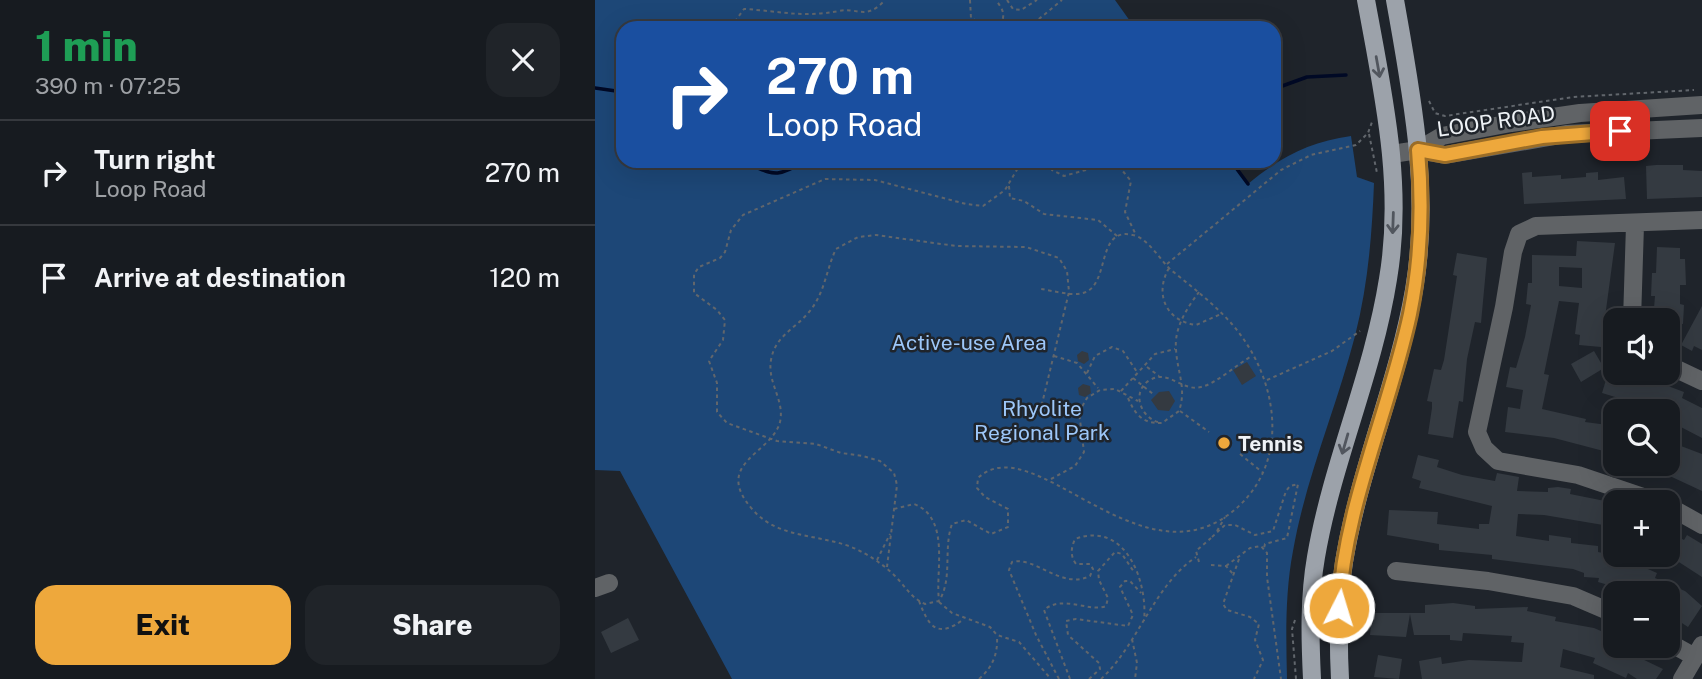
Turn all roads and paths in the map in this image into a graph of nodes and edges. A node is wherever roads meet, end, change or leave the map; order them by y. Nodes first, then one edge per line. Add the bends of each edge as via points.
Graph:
1 (885, 0) edge
2 (970, 0) edge
3 (996, 0) edge
4 (1007, 0) edge
5 (1037, 0) edge
6 (1062, 0) edge
7 (1366, 0) edge
8 (1395, 0) edge
9 (736, 21) edge
10 (973, 21) edge
11 (1002, 21) edge
12 (1036, 21) edge
13 (1702, 105) edge
14 (1702, 128) edge
15 (1368, 133) dead end
16 (1418, 150) junction
17 (1392, 154) junction
18 (1018, 168) edge
19 (1052, 168) edge
20 (1009, 185) junction
21 (1702, 220) edge
22 (1635, 225) junction
23 (1137, 236) junction
24 (1118, 237) junction
25 (1165, 265) junction
26 (1169, 268) junction
27 (1041, 289) dead end
28 (1069, 292) junction
29 (1199, 292) junction
30 (1632, 308) edge
31 (1222, 313) junction
32 (1181, 321) junction
33 (1362, 330) dead end
34 (1176, 349) junction
35 (1053, 355) junction
36 (1253, 356) junction
37 (1146, 366) junction
38 (1680, 371) edge
39 (1137, 372) junction
40 (1087, 373) junction
41 (1132, 377) junction
42 (1160, 377) junction
43 (1266, 380) junction
44 (1702, 381) edge
45 (1143, 387) junction
46 (1184, 387) junction
47 (1100, 390) junction
48 (1120, 391) junction
49 (1153, 394) dead end
50 (1128, 398) junction
51 (1139, 401) junction
52 (1179, 411) junction
53 (1039, 412) dead end
54 (1162, 423) junction
55 (1209, 432) dead end
56 (770, 439) junction
57 (1240, 454) dead end
58 (1262, 472) junction
59 (1051, 480) junction
60 (1622, 490) edge
61 (893, 511) junction
62 (1680, 513) edge
63 (1226, 516) junction
64 (1702, 526) edge
65 (891, 531) junction
66 (1212, 537) junction
67 (1265, 548) junction
68 (1196, 557) junction
69 (1240, 557) junction
70 (876, 561) junction
71 (1199, 562) dead end
72 (1211, 565) dead end
73 (1226, 566) junction
74 (887, 569) junction
75 (1396, 571) dead end
76 (1135, 572) junction
77 (1233, 575) junction
78 (1142, 594) junction
79 (919, 601) junction
80 (939, 601) junction
81 (1603, 609) edge
82 (964, 619) junction
83 (1144, 621) junction
84 (997, 635) junction
85 (1132, 639) junction
86 (1680, 646) edge
87 (1698, 651) edge
88 (979, 679) edge
89 (1051, 679) edge
90 (1059, 679) edge
91 (1070, 679) edge
92 (1089, 679) edge
93 (1101, 679) edge
94 (1135, 679) edge
95 (1254, 679) edge
96 (1281, 679) edge
97 (1312, 679) edge
98 (1340, 679) edge
99 (1682, 679) edge

1 - 9 path via 866,13 840,10 823,15 781,15 744,9
2 - 10 path
3 - 11 path via 1003,9
4 - 5 path via 1013,9 1021,10
6 - 12 path
7 -> 17 main road
8 - 16 main road
13 - 16 street, LOOP ROAD via 1511,123 1442,136
14 - 16 street, LOOP ROAD via 1566,134 1445,155
15 - 25 path via 1348,149 1321,152 1281,170
16 - 17 street
16 - 98 main road via 1421,224 1415,288 1344,563
17 -> 97 main road via 1389,277 1316,558 1310,622
18 - 20 path
19 - 23 path via 1064,176 1121,169 1131,185 1125,212
20 - 24 path via 1008,195 1044,214 1098,220
20 - 56 path via 990,203 976,206 875,180 833,178 752,210 734,222 725,252 699,267 692,286 698,298 725,320 723,340 709,361 717,383 717,412 727,423
21 - 22 street
22 - 30 street
22 - 60 street via 1536,226 1519,234 1476,432 1483,448 1499,461 1578,475
23 - 24 path
23 - 25 path
24 - 28 path via 1103,254 1095,285 1083,293
25 - 26 path
26 - 29 path
26 - 32 path via 1162,298
27 - 28 path
28 - 35 path
28 - 56 path via 1064,264 1038,249 876,235 846,242 836,249 811,310 785,333 773,352 770,376 781,414
29 - 31 path
29 - 32 path
31 - 32 path via 1202,324
31 - 36 path
32 - 34 path
33 - 43 path via 1332,352
34 - 37 path via 1155,354
34 - 46 path
35 - 40 path via 1071,360
35 - 53 path
36 - 43 path
36 - 46 path via 1207,385
37 - 39 path
37 - 42 path
38 - 44 street
39 - 40 path via 1123,351 1112,347 1095,356
39 - 41 path
40 - 47 path
41 - 45 path
41 - 48 path
42 - 45 path
42 - 46 path
43 - 58 path via 1273,424 1271,449
45 - 49 path
45 - 51 path
46 - 52 path
47 - 48 path
47 - 59 path via 1087,398 1079,412 1085,445 1081,459
48 - 50 path
50 - 51 path
50 - 54 path via 1139,417
51 - 54 path via 1149,418
52 - 54 path
52 - 55 path
56 - 61 path via 816,444 880,461 896,479
56 - 70 path via 747,457 742,470 741,486 753,510 779,529 831,539
57 - 58 path
58 - 63 path via 1247,498
59 - 63 path via 1122,521 1149,530 1182,532
59 - 80 path via 1004,469 978,478 981,493 1003,504 1011,520 998,533 983,531 966,520 952,524 945,590
61 - 65 path
61 - 80 path via 899,505 914,504 929,516 938,541
62 - 64 street
63 - 66 path
65 - 70 path
65 - 74 path
66 - 67 path via 1225,525 1255,536 1273,531 1286,491 1298,484 1287,538 1265,544
66 - 68 path via 1196,551
67 - 69 path via 1250,548
67 - 96 path
68 - 71 path
68 - 83 path via 1174,577
69 - 73 path
69 - 77 path
70 - 74 path
72 - 73 path
73 - 77 path
74 - 79 path
75 - 81 street via 1573,596
76 - 78 path
76 - 90 path via 1126,549 1105,537 1079,537 1072,546 1076,564 1092,566 1087,578 1063,577 1021,561 1010,564 1036,635
76 - 91 path via 1122,554 1115,552 1098,571 1108,598 1106,606 1053,605 1044,610
77 - 95 path via 1223,606 1259,624 1255,640 1263,660
78 - 83 path
78 - 92 path via 1130,581 1120,587 1133,615 1128,625 1066,621 1068,635 1099,663 1100,669
79 - 80 path
79 - 82 path via 932,628 947,628
80 - 82 path
82 - 84 path via 990,627
83 - 85 path
84 - 88 path via 992,665
84 - 89 path via 1019,642
85 - 93 path
85 - 94 path
86 - 87 street
87 - 99 street

